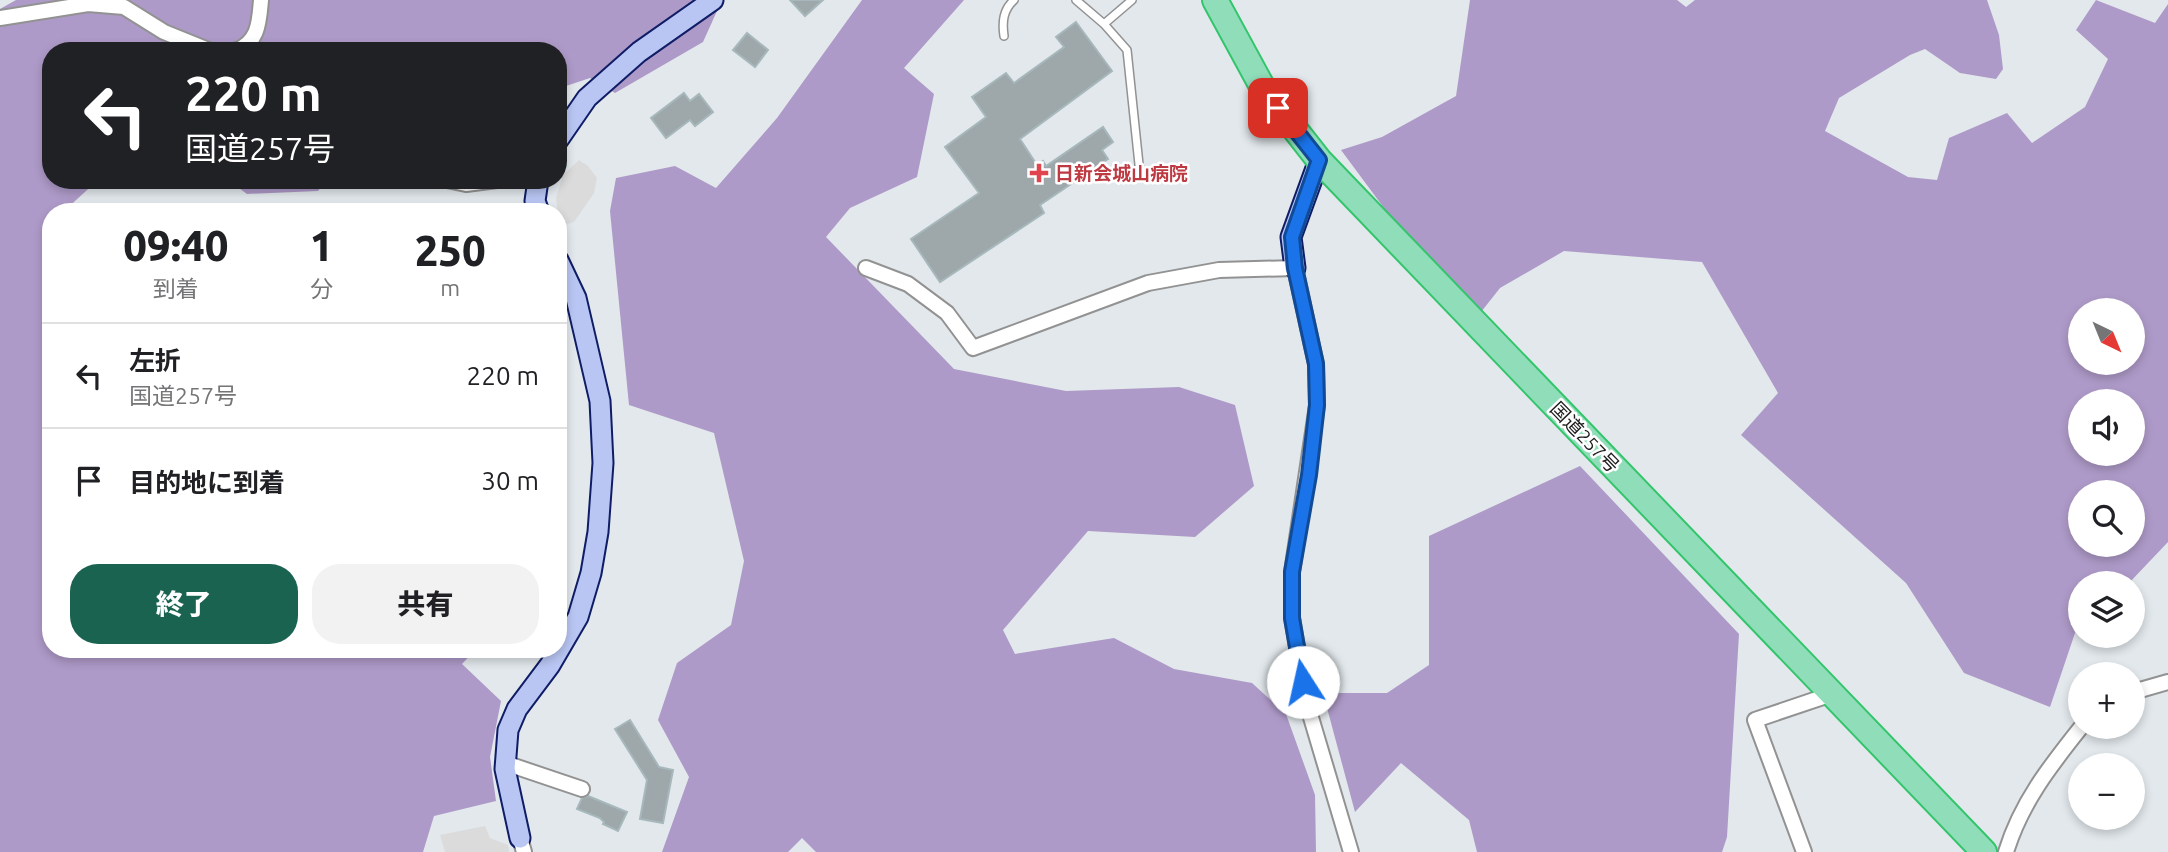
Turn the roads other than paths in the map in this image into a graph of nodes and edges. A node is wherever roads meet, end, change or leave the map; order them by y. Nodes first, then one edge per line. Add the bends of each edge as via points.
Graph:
1 (261, 0) edge
2 (713, 0) edge
3 (1014, 0) edge
4 (1076, 0) edge
5 (1132, 0) edge
6 (1215, 0) edge
7 (0, 18) edge
8 (1104, 24) junction
9 (1004, 36) dead end
10 (189, 42) edge
11 (250, 42) edge
12 (567, 128) edge
13 (1319, 160) junction
14 (1139, 174) dead end
15 (866, 268) dead end
16 (1295, 268) junction
17 (567, 279) edge
18 (567, 636) edge
19 (554, 658) edge
20 (2168, 682) edge
21 (2145, 689) edge
22 (1832, 694) junction
23 (2072, 739) edge
24 (505, 763) junction
25 (582, 789) dead end
26 (522, 845) edge
27 (1351, 852) edge
28 (1804, 852) edge
29 (1984, 852) edge
30 (2006, 852) edge

1 - 11 street via 259,29
2 - 12 street via 639,52 587,98
3 - 9 lane via 1002,23
4 - 8 lane
5 - 8 lane
6 - 13 highway, 国道257号 via 1264,90
7 - 10 street via 88,4 124,7
8 - 14 lane via 1127,51
13 - 16 street via 1292,237
13 - 22 highway, 国道257号
15 - 16 street via 908,284 947,313 973,348 1148,283 1219,270
16 - 27 street via 1316,364 1317,405 1292,572 1292,618 1307,704
17 - 18 street via 576,298 600,401 603,463 591,573 578,617
19 - 24 street via 517,709 508,730
20 - 21 street
22 - 28 street via 1755,720
22 - 29 highway, 国道257号
23 - 30 street via 2041,777 2015,822
24 - 25 street
24 - 26 street

